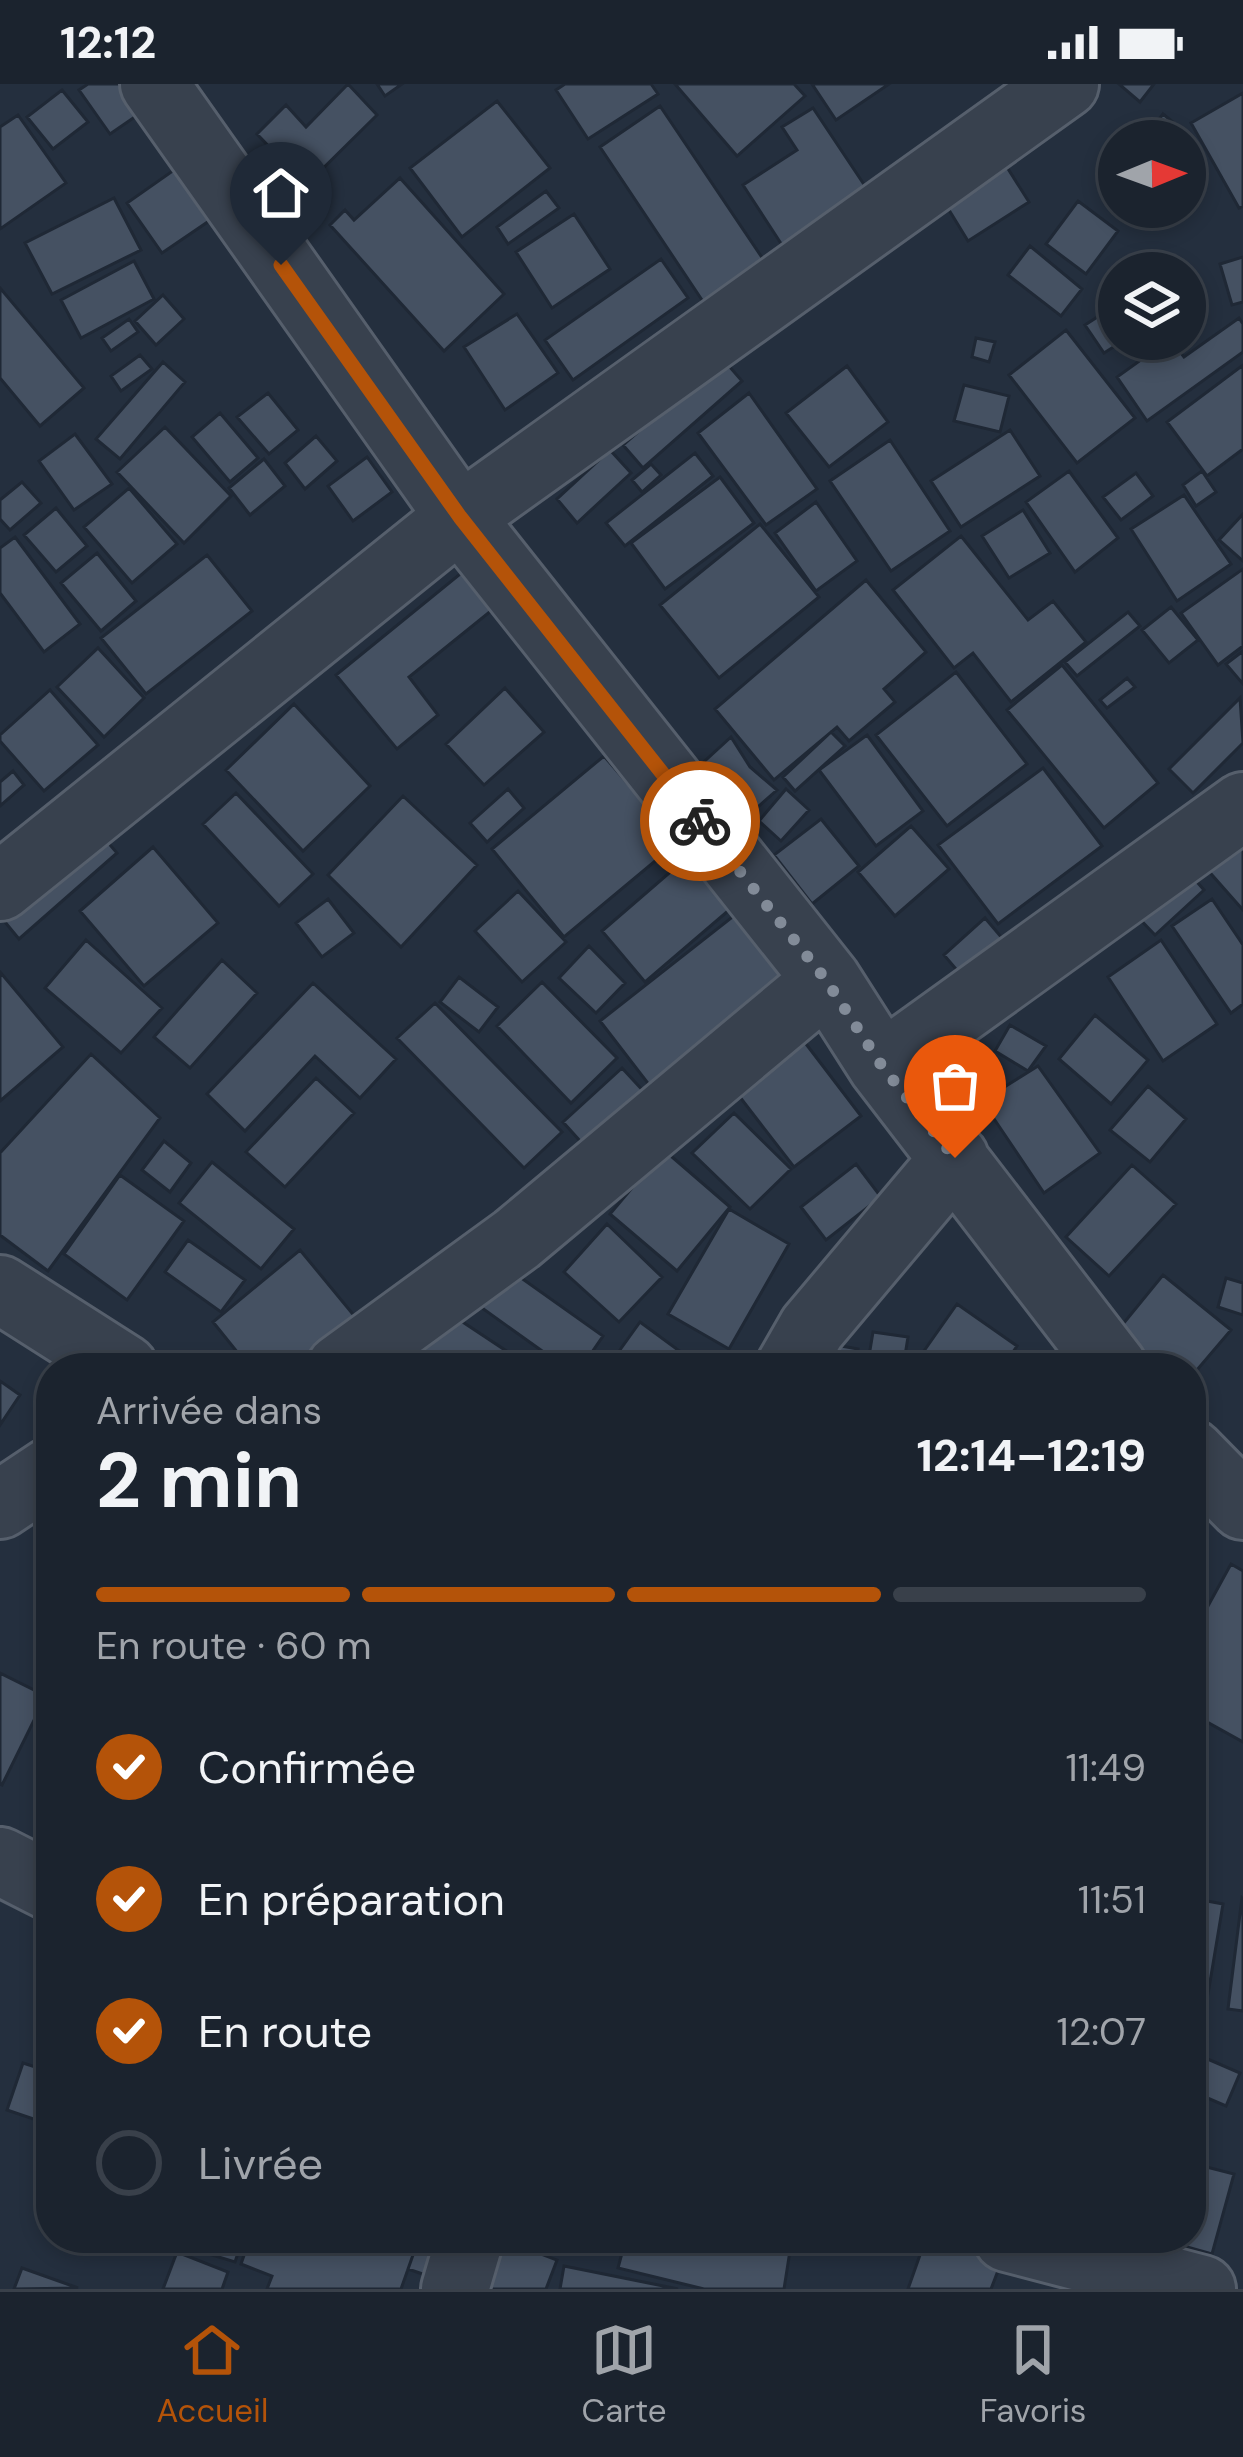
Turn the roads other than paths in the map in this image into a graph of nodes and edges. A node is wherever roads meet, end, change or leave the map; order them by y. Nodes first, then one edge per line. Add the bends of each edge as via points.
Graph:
1 (154, 84) edge
2 (1065, 84) edge
3 (460, 517) junction
4 (1243, 806) edge
5 (0, 887) edge
6 (826, 980) junction
7 (882, 1066) junction
8 (955, 1158) junction
9 (0, 1289) edge
10 (100, 1353) edge
11 (361, 1353) edge
12 (798, 1353) edge
13 (1103, 1353) edge
14 (1206, 1468) edge
15 (36, 1481) edge
16 (0, 1505) edge
17 (1243, 1506) edge
18 (0, 1861) edge
19 (36, 1879) edge
20 (466, 2253) edge
21 (1064, 2253) edge
22 (455, 2289) edge
23 (1202, 2289) edge

1 - 3 street
2 - 3 street
3 - 5 street
3 - 6 street
4 - 7 street
6 - 7 street
6 - 11 street via 517,1239
7 - 8 street
8 - 12 street
8 - 13 street
9 - 10 street
14 - 17 street
15 - 16 street
18 - 19 street
20 - 22 street
21 - 23 street

